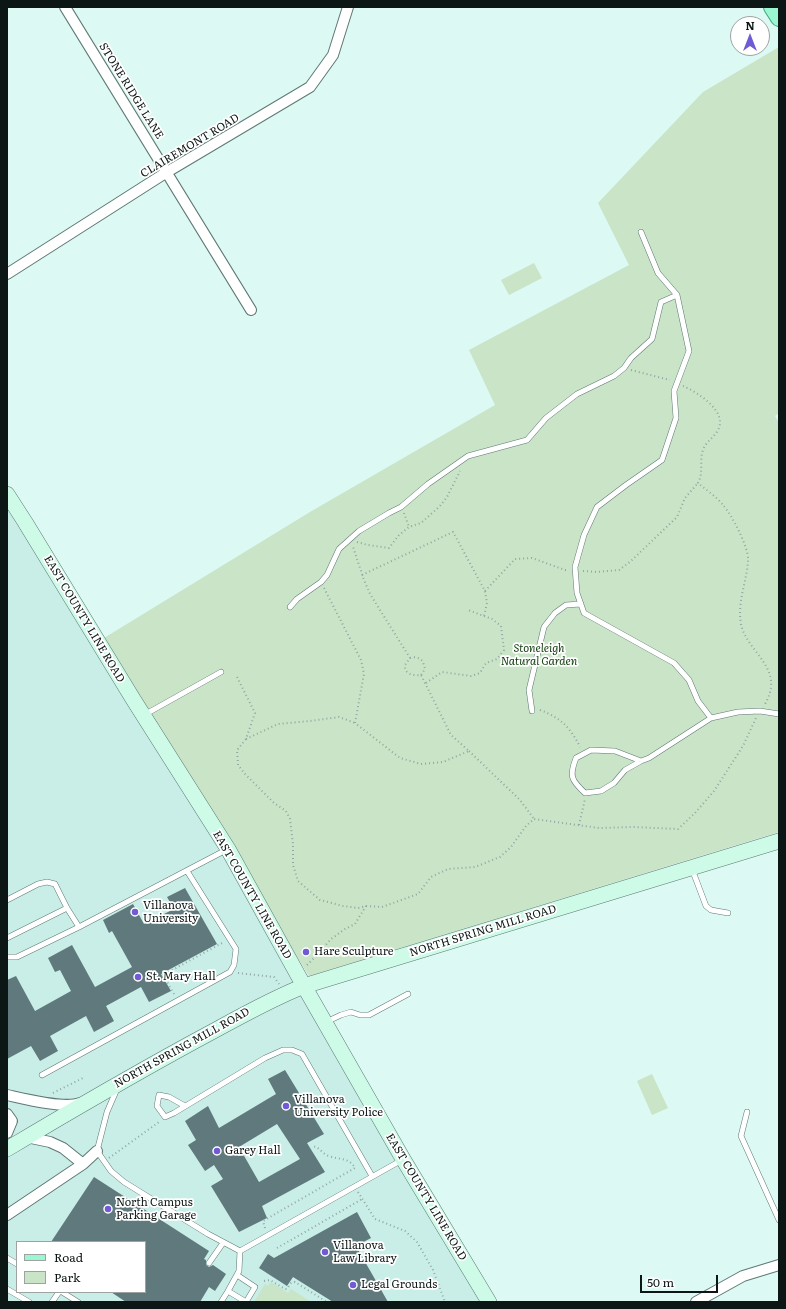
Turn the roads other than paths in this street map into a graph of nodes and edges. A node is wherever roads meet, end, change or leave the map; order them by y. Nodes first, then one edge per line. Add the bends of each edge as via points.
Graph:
1 (65, 7) edge
2 (348, 7) edge
3 (772, 7) edge
4 (779, 18) edge
5 (168, 172) junction
6 (641, 232) dead end
7 (7, 274) edge
8 (677, 295) junction
9 (251, 310) dead end
10 (7, 494) edge
11 (581, 604) junction
12 (290, 607) dead end
13 (221, 672) dead end
14 (534, 709) road end
15 (779, 714) edge
16 (143, 715) junction
17 (711, 718) junction
18 (641, 761) junction
19 (779, 841) edge
20 (228, 849) junction
21 (691, 868) junction
22 (187, 871) junction
23 (7, 900) edge
24 (67, 908) junction
25 (728, 912) dead end
26 (79, 927) junction
27 (7, 938) edge
28 (7, 957) edge
29 (300, 980) junction
30 (408, 994) dead end
31 (325, 1022) junction
32 (42, 1075) dead end
33 (121, 1081) junction
34 (7, 1095) edge
35 (90, 1100) junction
36 (185, 1106) junction
37 (746, 1112) dead end
38 (7, 1114) edge
39 (7, 1133) edge
40 (26, 1137) junction
41 (7, 1149) edge
42 (97, 1151) junction
43 (403, 1159) junction
44 (83, 1164) junction
45 (372, 1176) junction
46 (7, 1215) edge
47 (779, 1220) edge
48 (223, 1243) junction
49 (240, 1251) junction
50 (7, 1258) edge
51 (209, 1262) dead end
52 (16, 1263) edge
53 (779, 1265) edge
54 (237, 1275) junction
55 (7, 1289) edge
56 (228, 1291) junction
57 (58, 1293) edge
58 (64, 1293) edge
59 (29, 1302) edge
60 (52, 1302) edge
61 (78, 1302) edge
62 (221, 1302) edge
63 (489, 1302) edge
64 (696, 1302) edge

1 - 5 street, STONE RIDGE LANE
2 - 5 street, CLAIREMONT ROAD via 333,55 310,87
3 - 4 main road
5 - 7 street, CLAIREMONT ROAD
5 - 9 street, STONE RIDGE LANE
6 - 8 lane via 658,273
8 - 11 lane via 690,351 674,391 676,418 662,460 597,507 584,535 575,567 577,593
8 - 12 lane via 661,302 652,339 624,368 614,376 577,394 546,418 527,440 468,456 428,484 402,507 359,531 339,549 327,575
10 - 16 street, EAST COUNTY LINE ROAD
11 - 14 lane via 566,606 554,613 544,627 529,690
11 - 17 lane via 584,613 674,663 690,680 698,701
13 - 16 lane
15 - 17 lane via 760,711 738,712
16 - 20 street, EAST COUNTY LINE ROAD
17 - 18 lane
18 - 18 lane via 615,751 591,750 576,758 571,770 574,784 585,793 601,791 614,783 625,770
19 - 21 street, NORTH SPRING MILL ROAD
20 - 22 lane
20 - 29 street, EAST COUNTY LINE ROAD
21 - 25 lane via 706,906 711,910
21 - 29 street, NORTH SPRING MILL ROAD
22 - 26 lane
22 - 32 lane via 236,949 234,965 230,972
23 - 24 lane via 47,882 55,884
24 - 26 lane
24 - 27 lane
26 - 28 lane via 17,957
29 - 31 street, EAST COUNTY LINE ROAD
29 - 33 street, NORTH SPRING MILL ROAD via 286,993
30 - 31 lane via 368,1015 351,1012
31 - 43 street, EAST COUNTY LINE ROAD
33 - 35 street, NORTH SPRING MILL ROAD
33 - 42 lane via 107,1112
34 - 35 street via 58,1105 75,1105
35 - 40 street, NORTH SPRING MILL ROAD
36 - 36 lane via 160,1095 157,1106 165,1117
36 - 45 lane via 264,1058 283,1050 292,1050 302,1054
37 - 47 lane via 740,1136
38 - 39 street via 12,1121
40 - 41 street, NORTH SPRING MILL ROAD
40 - 44 street via 50,1142 63,1148
42 - 44 street
42 - 48 lane via 111,1171 124,1182
43 - 45 lane
43 - 63 street, EAST COUNTY LINE ROAD
44 - 46 street
45 - 49 lane
48 - 49 lane
48 - 51 lane
49 - 54 lane
50 - 52 lane
53 - 64 street via 743,1276
54 - 56 lane
54 - 56 lane via 255,1287 246,1302
55 - 59 lane
56 - 62 lane
57 - 60 lane
58 - 61 lane

